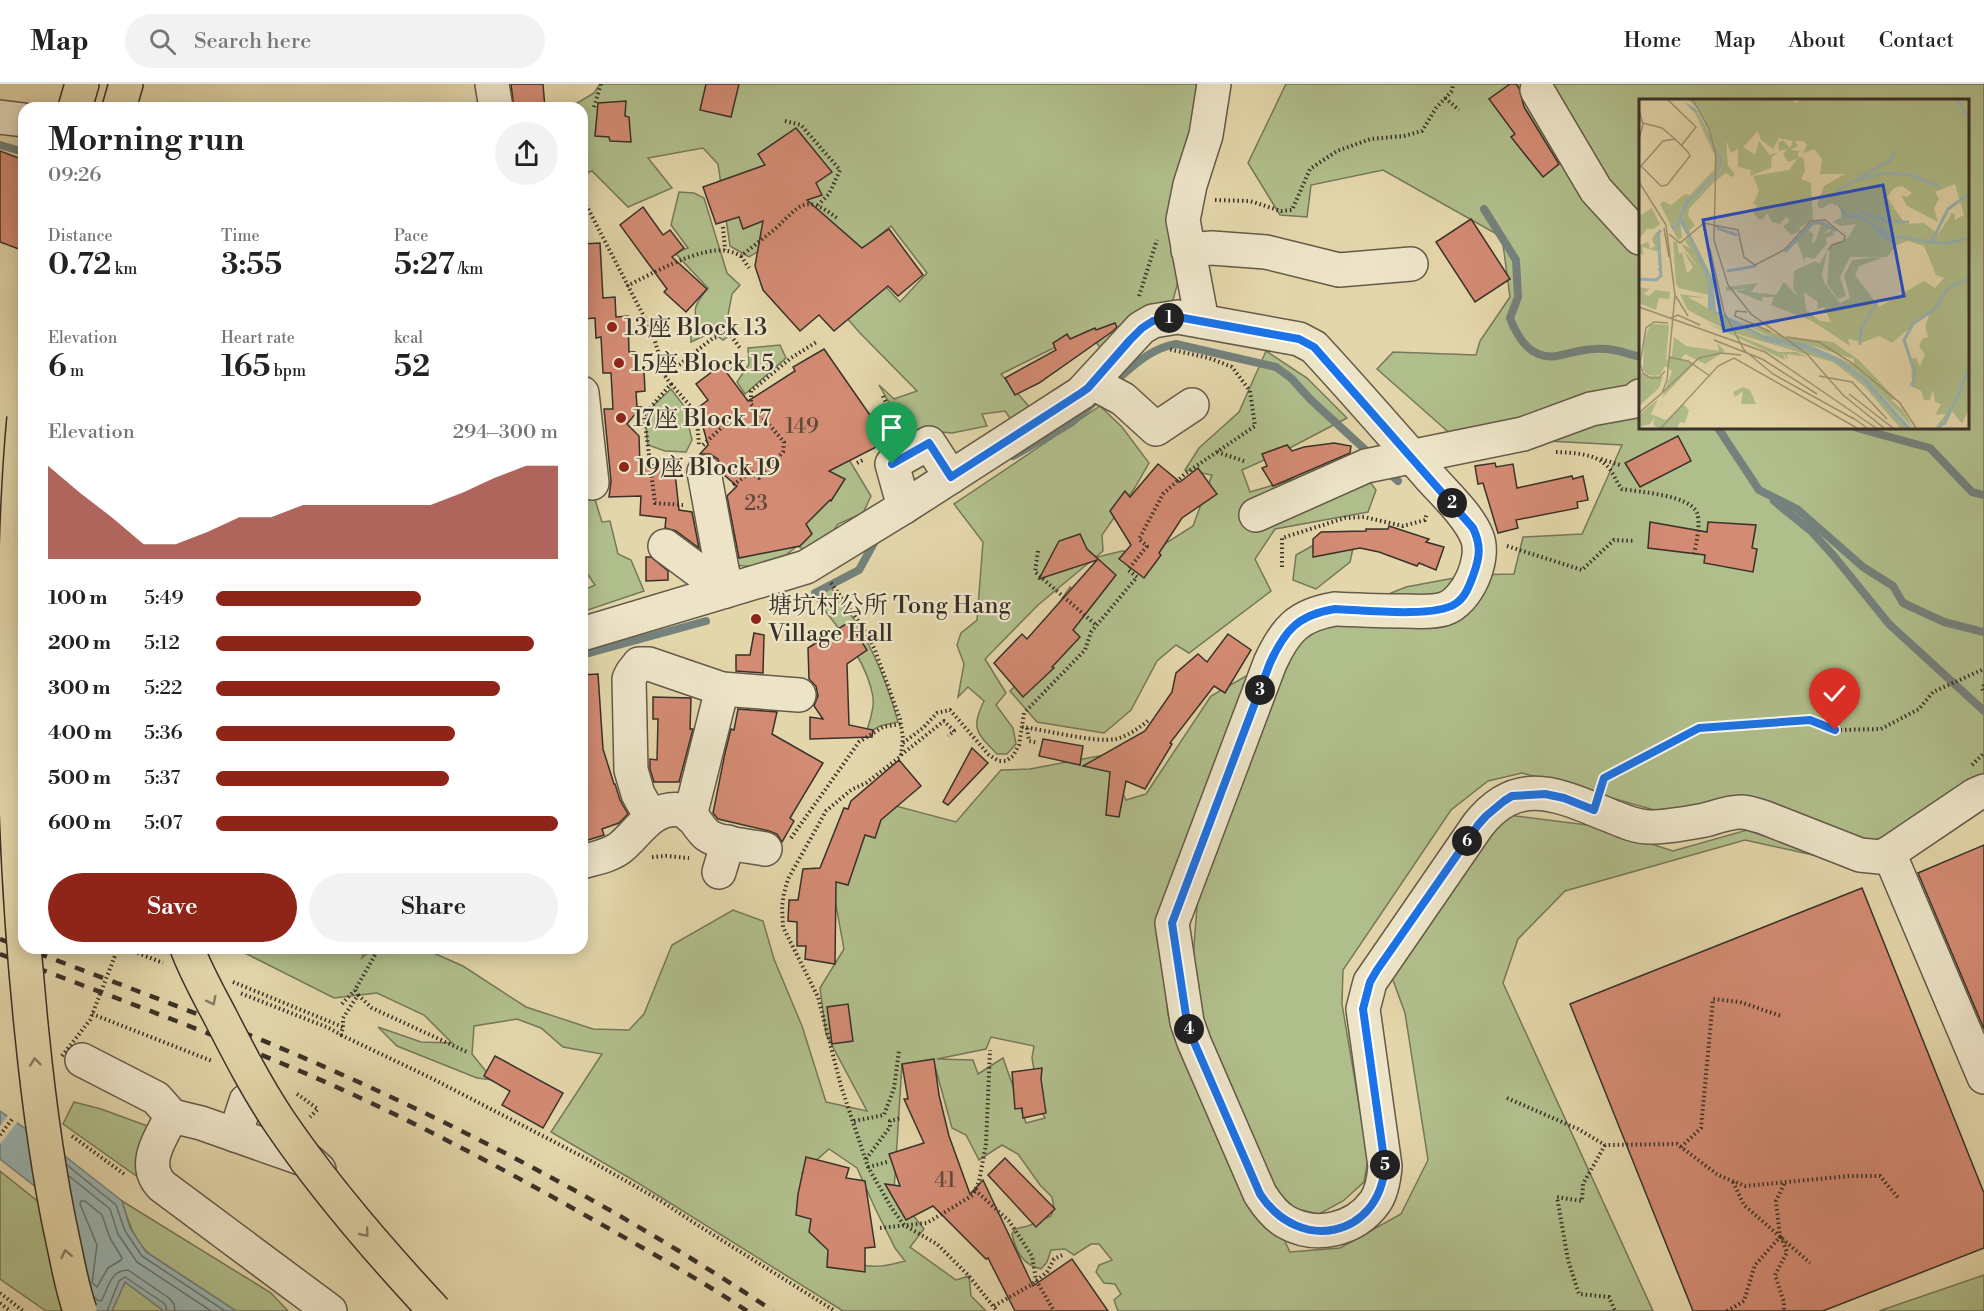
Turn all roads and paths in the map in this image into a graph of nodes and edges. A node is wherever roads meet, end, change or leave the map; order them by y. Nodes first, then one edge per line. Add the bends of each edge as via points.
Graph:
1 (82, 84) edge
2 (126, 84) edge
3 (473, 84) edge
4 (492, 84) edge
5 (601, 84) edge
6 (1214, 84) edge
7 (1454, 84) edge
8 (1537, 90) dead end
9 (1445, 98) junction
10 (77, 102) edge
11 (121, 102) edge
12 (475, 102) edge
13 (495, 102) edge
14 (594, 106) dead end
15 (1459, 110) dead end
16 (0, 117) edge
17 (18, 119) edge
18 (785, 121) dead end
19 (1187, 199) junction
20 (818, 205) junction
21 (588, 209) edge
22 (837, 218) dead end
23 (723, 227) dead end
24 (1639, 236) edge
25 (725, 250) junction
26 (1188, 250) junction
27 (741, 256) junction
28 (1411, 264) dead end
29 (749, 267) dead end
30 (627, 286) junction
31 (1202, 321) junction
32 (818, 341) dead end
33 (740, 348) dead end
34 (1174, 350) dead end
35 (665, 376) junction
36 (1093, 382) junction
37 (671, 384) junction
38 (883, 396) dead end
39 (1639, 398) edge
40 (1192, 405) dead end
41 (901, 436) dead end
42 (588, 447) edge
43 (1217, 452) junction
44 (1412, 457) junction
45 (1594, 457) dead end
46 (702, 460) joint
47 (1244, 461) dead end
48 (1620, 465) dead end
49 (1608, 466) dead end
50 (592, 483) dead end
51 (1435, 483) junction
52 (18, 492) edge
53 (710, 506) junction
54 (1256, 515) dead end
55 (1487, 536) junction
56 (1635, 541) dead end
57 (665, 546) dead end
58 (1038, 551) dead end
59 (1694, 555) dead end
60 (1282, 567) dead end
61 (725, 584) junction
62 (834, 589) dead end
63 (853, 614) junction
64 (640, 616) junction
65 (849, 617) dead end
66 (1096, 625) junction
67 (588, 632) edge
68 (653, 665) junction
69 (1984, 669) edge
70 (1984, 685) edge
71 (722, 689) junction
72 (1984, 693) edge
73 (799, 695) dead end
74 (1149, 720) dead end
75 (901, 724) junction
76 (1024, 727) junction
77 (948, 736) dead end
78 (903, 743) junction
79 (1038, 743) dead end
80 (900, 756) junction
81 (1984, 791) edge
82 (1594, 810) junction
83 (690, 816) junction
84 (651, 817) junction
85 (1889, 853) junction
86 (18, 858) edge
87 (648, 858) dead end
88 (723, 859) junction
89 (588, 860) edge
90 (773, 862) junction
91 (788, 879) junction
92 (24, 954) edge
93 (116, 954) edge
94 (189, 954) edge
95 (376, 954) edge
96 (228, 980) dead end
97 (355, 990) junction
98 (358, 995) junction
99 (342, 1004) dead end
100 (92, 1014) junction
101 (1781, 1016) dead end
102 (343, 1027) junction
103 (329, 1028) dead end
104 (340, 1035) junction
105 (990, 1050) dead end
106 (899, 1051) dead end
107 (467, 1052) dead end
108 (72, 1058) joint
109 (222, 1065) dead end
110 (1984, 1077) edge
111 (287, 1090) dead end
112 (298, 1094) dead end
113 (1507, 1098) dead end
114 (246, 1101) dead end
115 (19, 1110) dead end
116 (172, 1116) junction
117 (901, 1118) dead end
118 (854, 1121) junction
119 (0, 1135) edge
120 (236, 1135) junction
121 (1605, 1145) junction
122 (1681, 1148) junction
123 (865, 1160) junction
124 (886, 1162) dead end
125 (868, 1167) junction
126 (1733, 1181) junction
127 (1785, 1182) junction
128 (975, 1190) junction
129 (346, 1192) dead end
130 (1899, 1199) dead end
131 (904, 1225) junction
132 (880, 1228) dead end
133 (1780, 1237) junction
134 (1062, 1255) dead end
135 (1810, 1263) dead end
136 (1036, 1281) junction
137 (0, 1293) edge
138 (0, 1303) edge
139 (996, 1309) edge
140 (10, 1311) edge
141 (23, 1311) edge
142 (80, 1311) edge
143 (330, 1311) edge
144 (435, 1311) edge
145 (835, 1311) edge
146 (1054, 1311) edge
147 (1615, 1311) edge
148 (1727, 1311) edge
149 (1784, 1311) edge

1 - 10 highway
2 - 11 highway
3 - 12 street
4 - 13 street
5 - 14 path
6 - 19 street via 1206,135
7 - 9 path
8 - 24 street via 1596,190
9 - 15 path
9 - 19 path via 1422,131 1371,139 1337,152 1310,169 1292,210 1281,211 1250,201
16 - 17 street
18 - 20 path via 801,125 840,170 829,194
19 - 26 street via 1183,220
20 - 22 path
20 - 27 path via 800,205
21 - 30 path
23 - 25 path
25 - 27 path
25 - 30 path via 680,260
26 - 28 street via 1266,252 1339,270
26 - 31 street
27 - 29 path
30 - 35 path via 653,334
31 - 36 street via 1178,317 1153,321 1130,340
31 - 44 street via 1307,342
32 - 53 path via 751,392 752,404 784,442 783,452 759,478 752,472
33 - 35 path via 729,333 713,338
34 - 43 path via 1232,367 1250,391 1255,426
35 - 37 path
36 - 40 street via 1123,399 1156,429
36 - 61 street via 806,567
37 - 46 path via 692,408
37 - 53 path via 644,415 655,503
38 - 41 path
39 - 44 street via 1591,409 1523,434
42 - 50 street
43 - 47 path
43 - 66 path via 1163,494 1139,538 1147,546 1128,570 1137,577
44 - 51 street
44 - 54 street via 1366,466
45 - 48 path
46 - 53 street
49 - 59 path via 1622,489 1682,500 1692,506 1698,525
51 - 55 street
51 - 60 path via 1425,520 1403,526 1364,517 1346,518 1282,538
86 -> 52 highway, bridge via 14,657
53 - 61 street
55 - 56 path via 1582,570 1614,540
55 - 82 street via 1479,540 1477,562 1464,595 1443,610 1335,609 1298,621 1287,631 1270,663 1174,917 1172,932 1187,1022 1260,1194 1278,1216 1294,1226 1323,1231 1342,1227 1367,1211 1378,1196 1385,1166 1363,1009 1365,997 1377,970 1478,825 1512,796 1545,794
57 - 61 street via 704,575
58 - 66 path via 1035,572
61 - 64 street
62 - 63 path
63 - 65 path
63 - 75 path via 875,650
64 - 67 street
64 - 68 street
66 - 76 path via 1085,650 1024,713
68 - 71 street
68 - 84 street via 639,664 629,679 631,770
69 - 82 path via 1933,692 1919,709 1881,729 1835,730 1810,720 1699,728 1604,778
70 - 72 path
71 - 73 street
71 - 83 street
74 - 76 path via 1116,739
75 - 78 path
75 - 90 path via 883,727 859,742
76 - 78 path via 1013,756 1006,761 989,755 950,710 937,712
76 - 79 path via 1029,741
77 - 80 path via 954,731 944,721
78 - 80 path
80 - 91 path via 826,811
81 - 85 street
82 - 85 street via 1648,827 1749,813 1860,855
83 - 84 street via 683,810 668,810
83 - 88 street via 716,840
84 - 89 street via 620,848
85 - 110 street
87 - 88 path
88 - 90 street
90 - 91 path
91 - 118 path via 783,927 818,997
142 -> 92 highway, bridge via 52,1191
93 - 100 path, bridge
94 -> 144 highway, bridge via 241,1057 279,1120 382,1255
95 - 97 path
96 - 102 path
97 - 98 path
97 - 99 path
98 - 102 path via 343,1018
98 - 107 path via 372,1008
100 - 108 path, bridge
100 - 109 path
101 - 122 path via 1740,1002 1713,999 1701,1128
102 - 104 path
103 - 104 path
104 - 145 path via 591,1161
105 - 128 path via 986,1144
106 - 118 path via 894,1088 884,1115
108 - 116 street via 156,1098
111 - 112 path
113 - 121 path
114 - 120 street
115 - 119 path, bridge
116 - 120 street
116 - 143 street via 154,1151 154,1178
117 - 123 path via 890,1121 890,1127
118 - 123 path
120 - 129 street via 309,1161
121 - 122 path via 1677,1144
121 - 147 path via 1583,1184 1582,1201 1557,1197 1568,1260 1579,1294 1609,1297
122 - 126 path
123 - 125 path
124 - 125 path
125 - 131 path
126 - 127 path via 1745,1186
126 - 133 path via 1744,1205
127 - 130 path via 1880,1176
127 - 133 path via 1776,1201
128 - 131 path via 927,1224
128 - 136 path via 1009,1221 1032,1256
131 - 132 path
131 - 139 path via 936,1244
133 - 135 path
133 - 148 path via 1755,1265 1744,1301
133 - 149 path via 1787,1252 1775,1275
134 - 136 path
136 - 139 path
136 - 146 path
137 - 141 path
138 - 140 path

